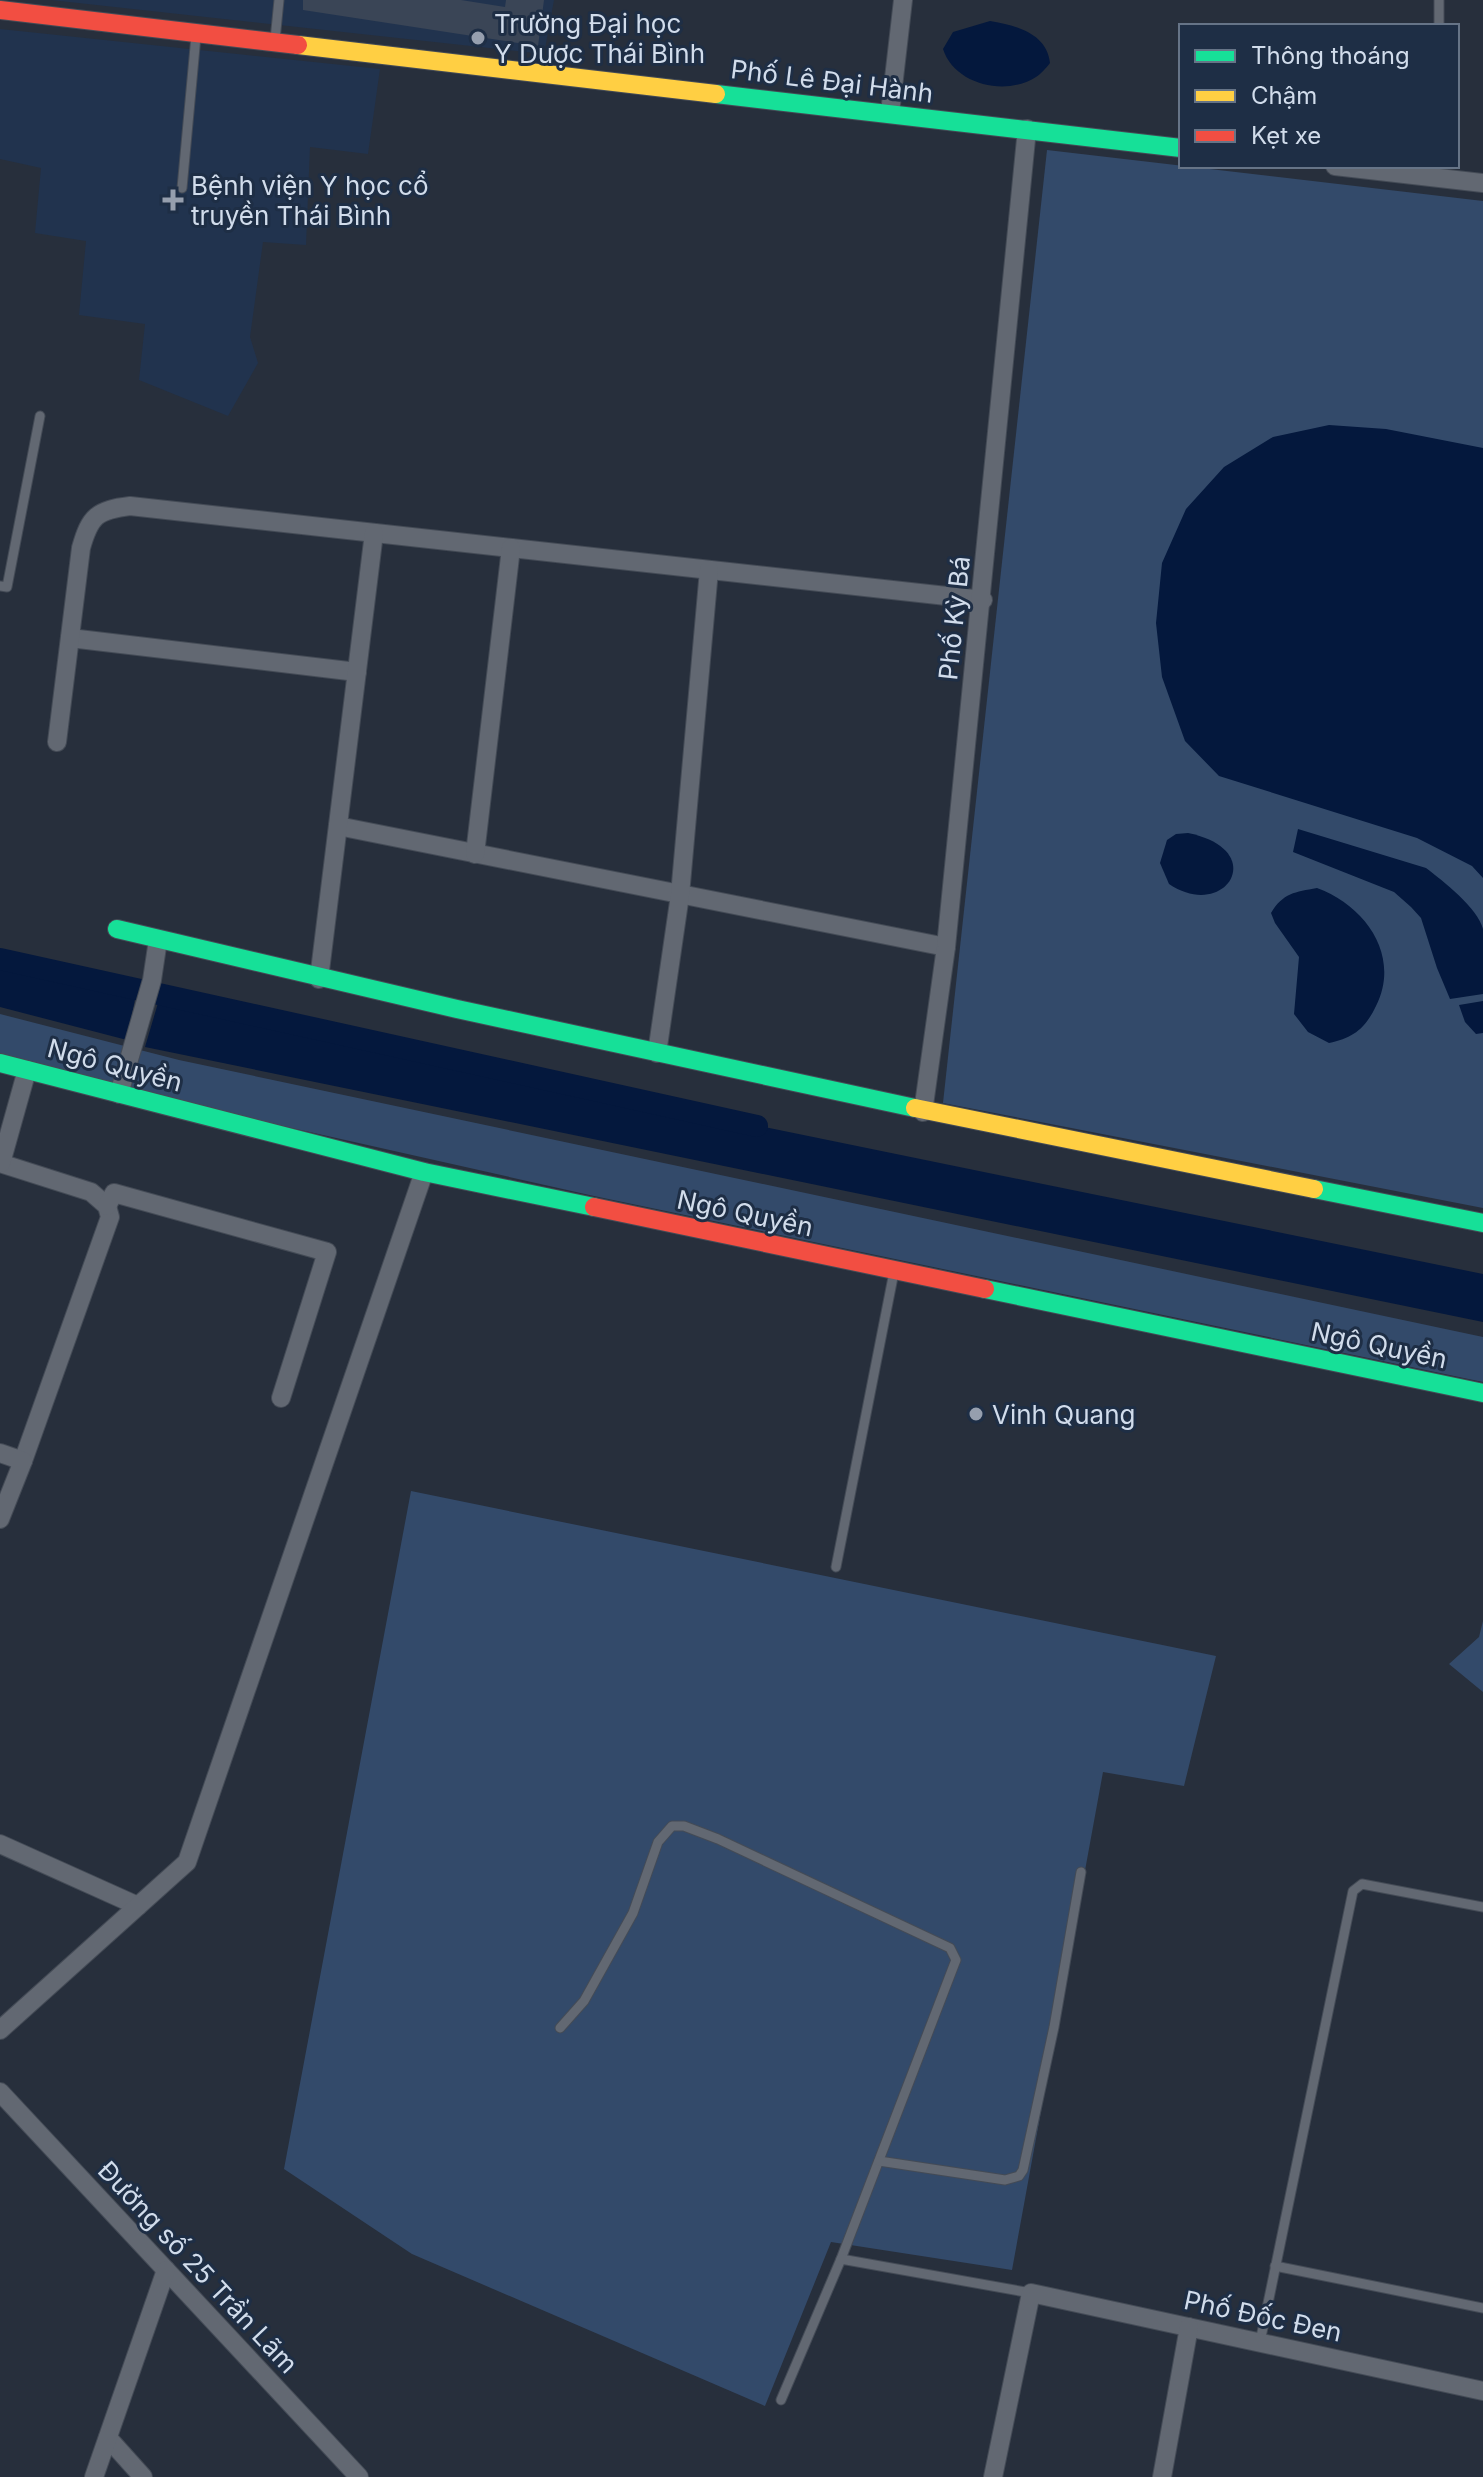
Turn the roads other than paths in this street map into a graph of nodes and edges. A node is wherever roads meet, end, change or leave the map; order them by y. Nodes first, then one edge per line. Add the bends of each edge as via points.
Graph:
1 (279, 0) edge
2 (903, 0) edge
3 (1439, 0) edge
4 (0, 10) edge
5 (1439, 24) edge
6 (196, 33) junction
7 (275, 42) junction
8 (890, 113) junction
9 (1027, 129) junction
10 (1179, 148) edge
11 (1371, 168) edge
12 (1425, 171) edge
13 (1483, 183) edge
14 (182, 188) dead end
15 (40, 416) dead end
16 (374, 533) junction
17 (511, 548) junction
18 (709, 570) junction
19 (0, 586) edge
20 (983, 600) junction
21 (70, 638) junction
22 (357, 672) junction
23 (57, 742) dead end
24 (338, 826) junction
25 (475, 854) junction
26 (680, 895) junction
27 (117, 929) dead end
28 (158, 940) junction
29 (946, 947) junction
30 (319, 979) junction
31 (657, 1053) junction
32 (0, 1063) edge
33 (27, 1070) junction
34 (119, 1094) junction
35 (923, 1112) junction
36 (0, 1163) edge
37 (424, 1172) junction
38 (107, 1206) junction
39 (1483, 1223) edge
40 (894, 1270) junction
41 (1483, 1393) edge
42 (281, 1398) dead end
43 (0, 1453) edge
44 (23, 1461) junction
45 (0, 1519) edge
46 (836, 1567) dead end
47 (0, 1844) edge
48 (1081, 1872) dead end
49 (138, 1906) junction
50 (1483, 1907) edge
51 (560, 2028) dead end
52 (0, 2030) edge
53 (0, 2092) edge
54 (879, 2161) junction
55 (841, 2259) junction
56 (1275, 2266) junction
57 (166, 2270) junction
58 (1031, 2293) junction
59 (1483, 2308) edge
60 (1189, 2327) junction
61 (1260, 2342) junction
62 (1483, 2391) edge
63 (781, 2400) dead end
64 (108, 2438) junction
65 (94, 2477) edge
66 (143, 2477) edge
67 (359, 2477) edge
68 (993, 2477) edge
69 (1162, 2477) edge

1 - 7 lane
2 - 8 street
3 - 5 lane
4 - 6 street, Phố Lê Đại Hành
6 - 7 street, Phố Lê Đại Hành
6 - 14 lane
7 - 8 street, Phố Lê Đại Hành
8 - 9 street, Phố Lê Đại Hành
9 - 10 street, Phố Lê Đại Hành
9 - 20 street, Phố Kỳ Bá
11 - 12 street
12 - 13 street
15 - 19 lane via 7,587
16 - 17 street
16 - 21 street via 112,508 96,514 87,526
16 - 22 street
17 - 18 street
17 - 25 street
18 - 20 street
18 - 26 street
20 - 29 street, Phố Kỳ Bá
21 - 22 street
21 - 23 street
22 - 24 street
24 - 25 street
24 - 30 street
25 - 26 street
26 - 29 street
26 - 31 street
27 - 28 street
28 - 30 street
28 - 34 street via 152,980
29 - 35 street, Phố Kỳ Bá
30 - 31 street
31 - 35 street
32 - 33 street, Ngô Quyền
33 - 34 street, Ngô Quyền
33 - 36 street
34 - 37 street, Ngô Quyền
35 - 39 street
36 - 38 street via 91,1192
37 - 40 street, Ngô Quyền
37 - 49 street via 187,1862
38 - 42 street via 114,1193 327,1252
38 - 44 street via 105,1233
40 - 41 street, Ngô Quyền
40 - 46 lane
43 - 44 street
44 - 45 street
47 - 49 street
48 - 54 lane via 1054,2027 1019,2176 1011,2180
49 - 52 street
50 - 56 lane via 1362,1884 1353,1891
51 - 54 lane via 584,2001 633,1913 665,1832 684,1826 718,1839 945,1943 954,1955
53 - 57 street, Đường số 25 Trần Lãm
54 - 55 lane
55 - 58 lane
55 - 63 lane
56 - 59 lane
56 - 61 lane
57 - 64 street
57 - 67 street, Đường số 25 Trần Lãm
58 - 60 street, Phố Đốc Đen
58 - 68 street
60 - 61 street, Phố Đốc Đen
60 - 69 street
61 - 62 street, Phố Đốc Đen
64 - 65 street
64 - 66 street

